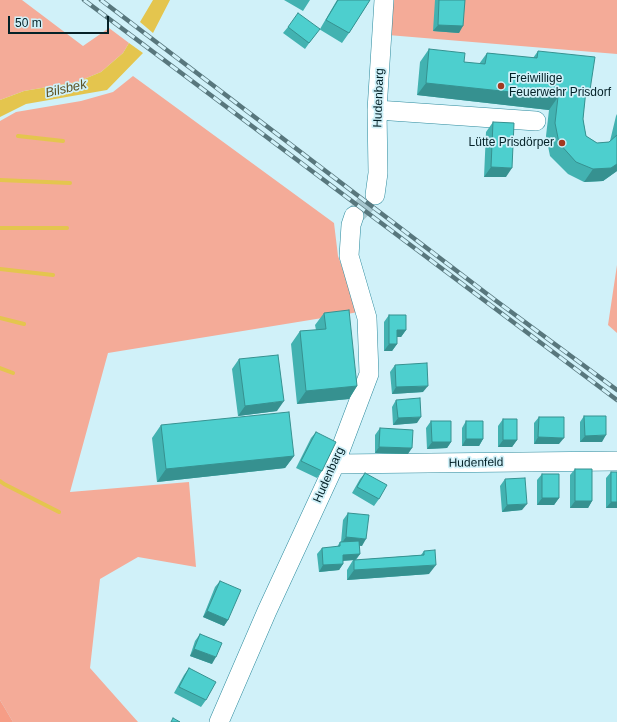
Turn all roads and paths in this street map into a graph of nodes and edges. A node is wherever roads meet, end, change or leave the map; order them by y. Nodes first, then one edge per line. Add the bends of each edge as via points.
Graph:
1 (384, 0) edge
2 (377, 110) junction
3 (536, 121) dead end
4 (375, 195) tunnel mouth
5 (354, 216) tunnel mouth
6 (617, 461) edge
7 (335, 464) junction
8 (219, 722) edge

1 - 2 street, Hudenbarg
2 - 3 street
2 - 4 street, Hudenbarg via 378,172
5 - 7 street, Hudenbarg via 349,256 368,318 369,374
6 - 7 street, Hudenfeld
7 - 8 street, Hudenbarg via 266,611

